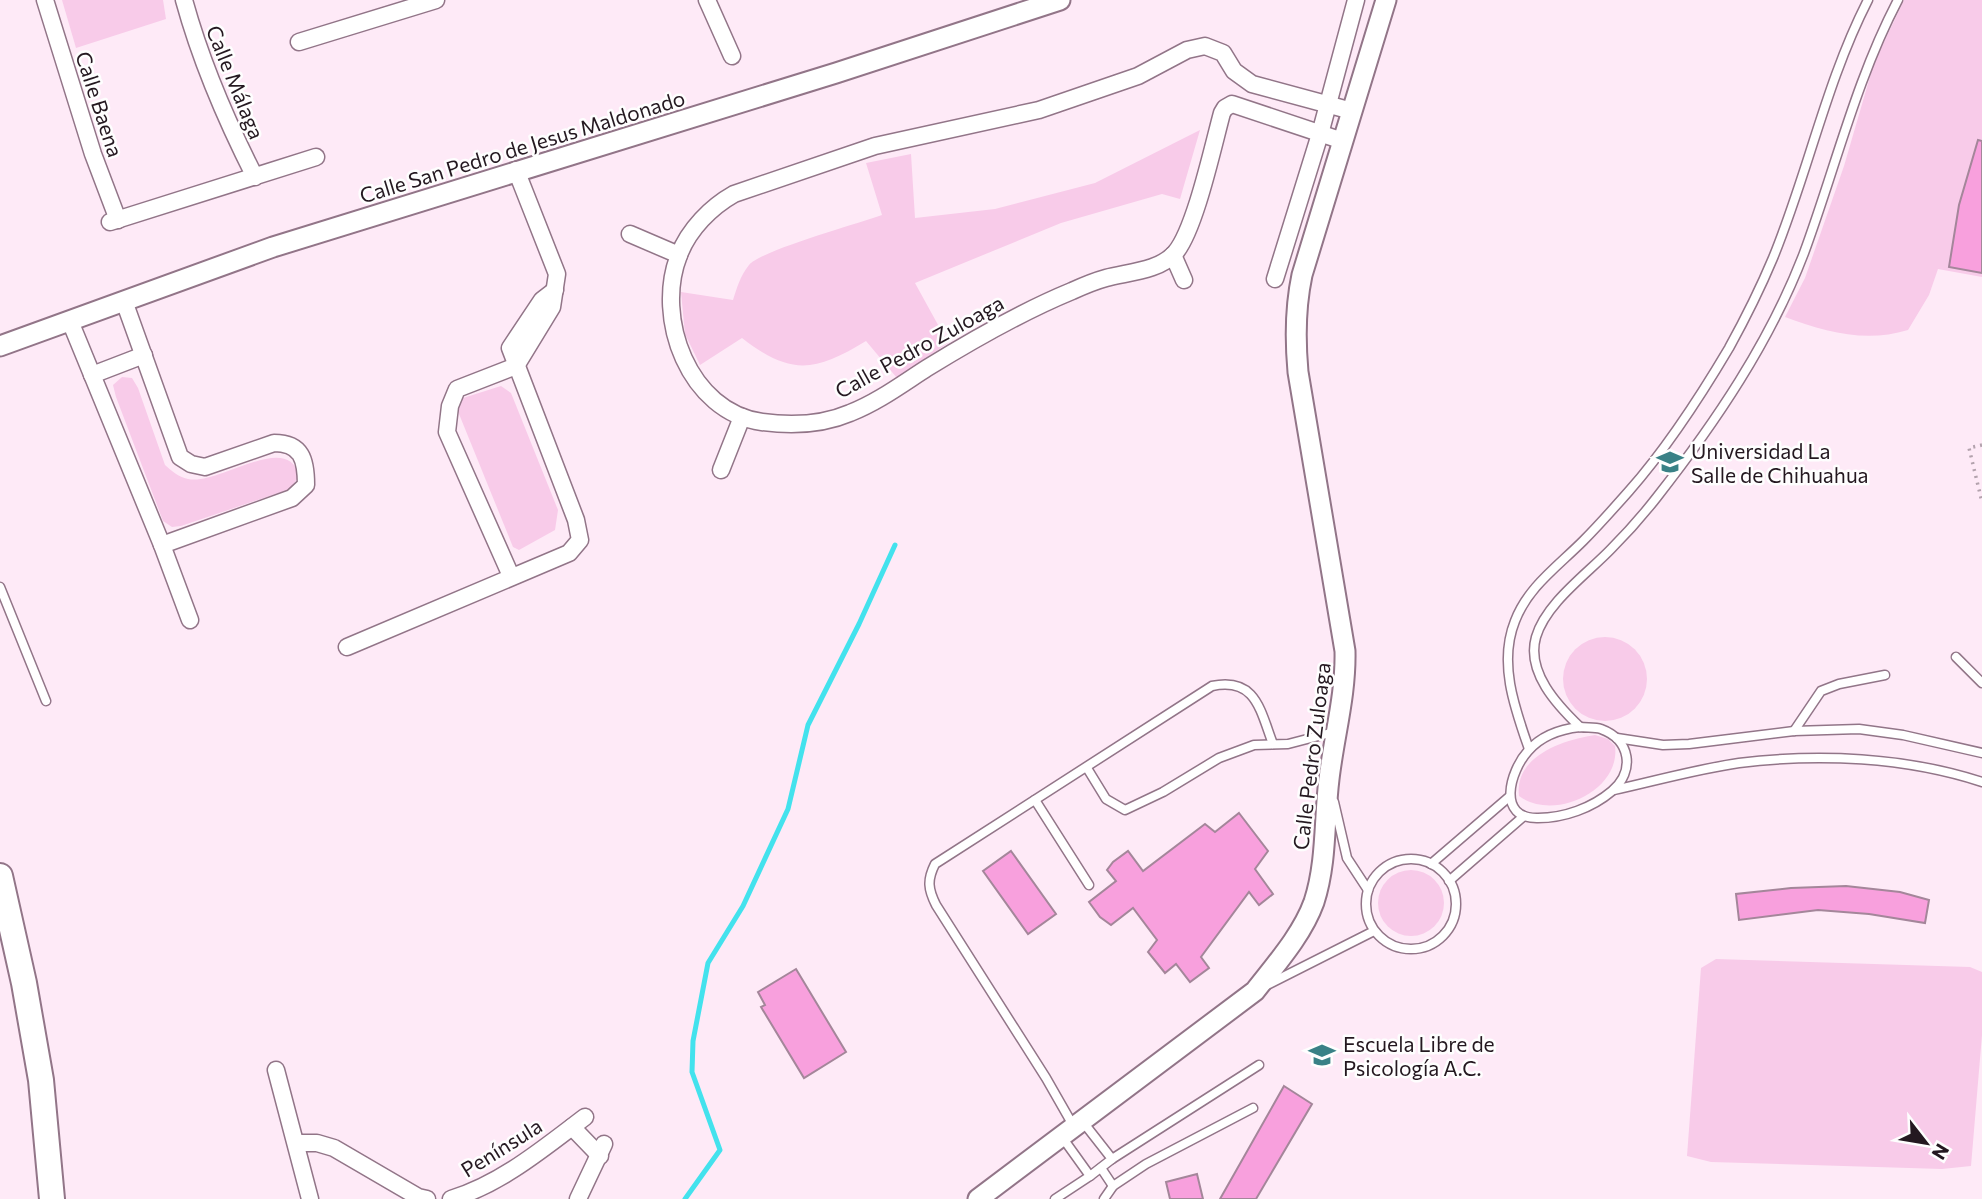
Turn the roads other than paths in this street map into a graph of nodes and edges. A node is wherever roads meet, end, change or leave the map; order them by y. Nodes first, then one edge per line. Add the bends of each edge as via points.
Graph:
1 (45, 0) edge
2 (184, 0) edge
3 (436, 0) edge
4 (707, 0) edge
5 (1060, 0) edge
6 (1356, 0) edge
7 (1386, 0) edge
8 (1868, 0) edge
9 (1898, 0) edge
10 (299, 41) dead end
11 (732, 56) dead end
12 (1327, 104) junction
13 (1352, 111) junction
14 (1320, 134) junction
15 (1343, 141) junction
16 (317, 157) dead end
17 (516, 170) junction
18 (255, 177) junction
19 (630, 234) dead end
20 (679, 255) junction
21 (1173, 255) junction
22 (1184, 279) dead end
23 (1275, 279) dead end
24 (124, 301) junction
25 (71, 321) junction
26 (0, 346) edge
27 (144, 355) junction
28 (516, 366) junction
29 (92, 375) junction
30 (743, 417) junction
31 (721, 470) dead end
32 (162, 545) junction
33 (511, 576) junction
34 (0, 587) edge
35 (190, 620) dead end
36 (347, 647) dead end
37 (1956, 657) dead end
38 (1885, 675) dead end
39 (1982, 683) edge
40 (46, 701) dead end
41 (1580, 727) junction
42 (1337, 731) junction
43 (1794, 731) junction
44 (1617, 738) junction
45 (1273, 744) junction
46 (1529, 749) junction
47 (1982, 752) edge
48 (1087, 768) junction
49 (1329, 779) junction
50 (1982, 782) edge
51 (1614, 790) junction
52 (1509, 797) junction
53 (1035, 800) junction
54 (1524, 816) junction
55 (1431, 864) junction
56 (0, 876) edge
57 (1449, 881) junction
58 (1088, 885) dead end
59 (1368, 890) junction
60 (1374, 931) junction
61 (1255, 991) junction
62 (1259, 1065) dead end
63 (276, 1070) dead end
64 (1253, 1108) dead end
65 (1073, 1129) junction
66 (296, 1143) junction
67 (1112, 1159) junction
68 (1101, 1168) junction
69 (1090, 1176) junction
70 (1113, 1186) junction
71 (52, 1199) edge
72 (310, 1199) edge
73 (427, 1199) edge
74 (451, 1199) edge
75 (578, 1199) edge
76 (978, 1199) edge
77 (1055, 1199) edge
78 (1104, 1199) edge

1 - 18 street, Calle Baena via 114,221
2 - 18 street, Calle Málaga via 198,51
3 - 10 street
4 - 11 street
5 - 17 street, Calle San Pedro de Jesus Maldonado
6 - 12 street
7 - 13 street, Calle Pedro Zuloaga
8 - 46 lane via 1831,89 1774,256 1728,349 1638,480 1520,607 1509,645 1508,669 1512,699
9 - 41 lane via 1860,88 1803,255 1738,383 1656,499 1541,624 1535,640 1536,666 1558,705
12 - 13 street, Calle Pedro Zuloaga
12 - 14 street
12 - 20 street, Calle Pedro Zuloaga via 1252,85 1216,49 1187,50 1138,76 1039,110 875,146 734,194 701,220
13 - 15 street, Calle Pedro Zuloaga
14 - 15 street
14 - 21 street via 1228,105 1187,232
14 - 23 street
15 - 42 street, Calle Pedro Zuloaga via 1302,275 1295,320 1298,373 1345,651 1346,680
16 - 18 street, Calle Baena
17 - 24 street, Calle San Pedro de Jesus Maldonado via 273,247
17 - 28 street via 557,274 555,290 542,300 510,348
19 - 20 street
20 - 30 street, Calle Pedro Zuloaga via 671,295 679,347 709,396
21 - 22 street
21 - 30 street, Calle Pedro Zuloaga via 1144,270 1104,279 1041,304 850,413 801,424
24 - 25 street, Calle San Pedro de Jesus Maldonado
24 - 27 street
25 - 26 street, Calle San Pedro de Jesus Maldonado
25 - 29 street
27 - 29 street
27 - 32 street via 177,452 185,461 205,467 284,443 298,450 306,468 306,485 292,498
28 - 33 street via 580,540 569,553
28 - 33 street via 457,389 447,432
29 - 32 street
30 - 31 street
32 - 35 street
33 - 36 street
34 - 40 lane
37 - 39 lane
38 - 43 lane via 1821,691
41 - 44 lane via 1600,729
41 - 46 lane via 1555,732
42 - 45 lane
42 - 49 street, Calle Pedro Zuloaga
43 - 44 lane via 1689,744
43 - 47 lane via 1859,729
44 - 51 lane via 1625,746 1628,766
45 - 48 lane via 1254,745 1219,758 1125,810 1106,799
45 - 48 lane via 1256,700 1228,683 1212,686
46 - 52 lane via 1515,773
48 - 53 lane
49 - 59 lane via 1347,858
49 - 61 street, Calle Pedro Zuloaga via 1314,901 1293,941
50 - 51 lane via 1889,763 1823,758 1737,764
51 - 54 lane via 1576,812 1536,819
52 - 54 lane
52 - 55 lane
53 - 58 lane
53 - 65 lane via 935,863 928,881 936,905 1046,1078
54 - 57 lane
55 - 57 lane
55 - 59 lane via 1419,859 1393,862 1373,878
56 - 71 main road via 41,1080
57 - 60 lane via 1455,895 1451,925 1429,945 1399,948
59 - 60 lane via 1366,911
60 - 61 lane, Calle Pedro Zuloaga
61 - 65 street, Calle Pedro Zuloaga
62 - 67 lane
63 - 66 street
64 - 70 lane
65 - 67 lane
65 - 69 lane
65 - 76 street, Calle Pedro Zuloaga
66 - 72 street
66 - 73 street via 334,1148
67 - 68 lane
68 - 69 lane
68 - 70 lane
69 - 77 lane
70 - 78 lane
74 - 75 street, Península via 493,1181 578,1122 602,1150

